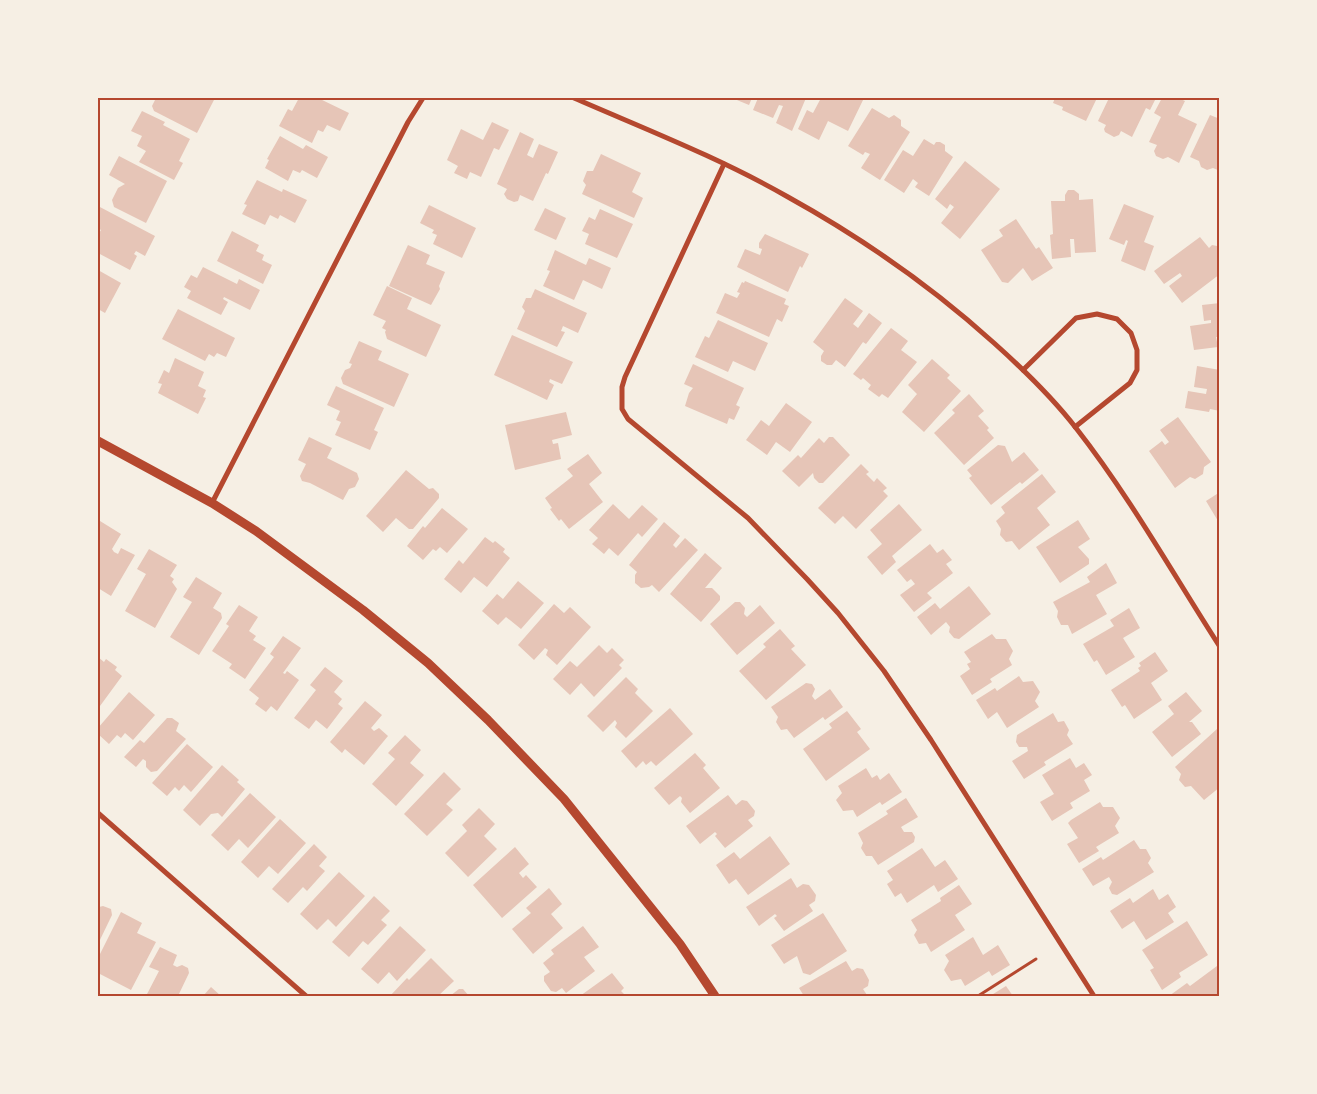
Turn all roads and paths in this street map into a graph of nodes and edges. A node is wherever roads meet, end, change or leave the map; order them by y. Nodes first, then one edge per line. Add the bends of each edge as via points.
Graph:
1 (422, 98) edge
2 (574, 98) edge
3 (724, 164) junction
4 (1023, 370) junction
5 (1075, 427) junction
6 (98, 440) edge
7 (212, 503) junction
8 (1220, 647) edge
9 (98, 812) edge
10 (1036, 959) dead end
11 (306, 996) edge
12 (715, 996) edge
13 (978, 996) edge
14 (1094, 996) edge

1 - 7 street
2 - 3 street
3 - 4 street via 787,196 898,264
3 - 14 street via 628,371 622,387 622,409 636,427 748,518 813,586 884,671
4 - 5 street
4 - 5 street via 1076,318 1097,314 1117,319 1131,333 1137,350 1137,370 1130,383
5 - 8 street via 1151,536
6 - 7 street
7 - 12 street via 256,531 363,610 428,663 488,720 564,799 680,944
9 - 11 street
10 - 13 path

